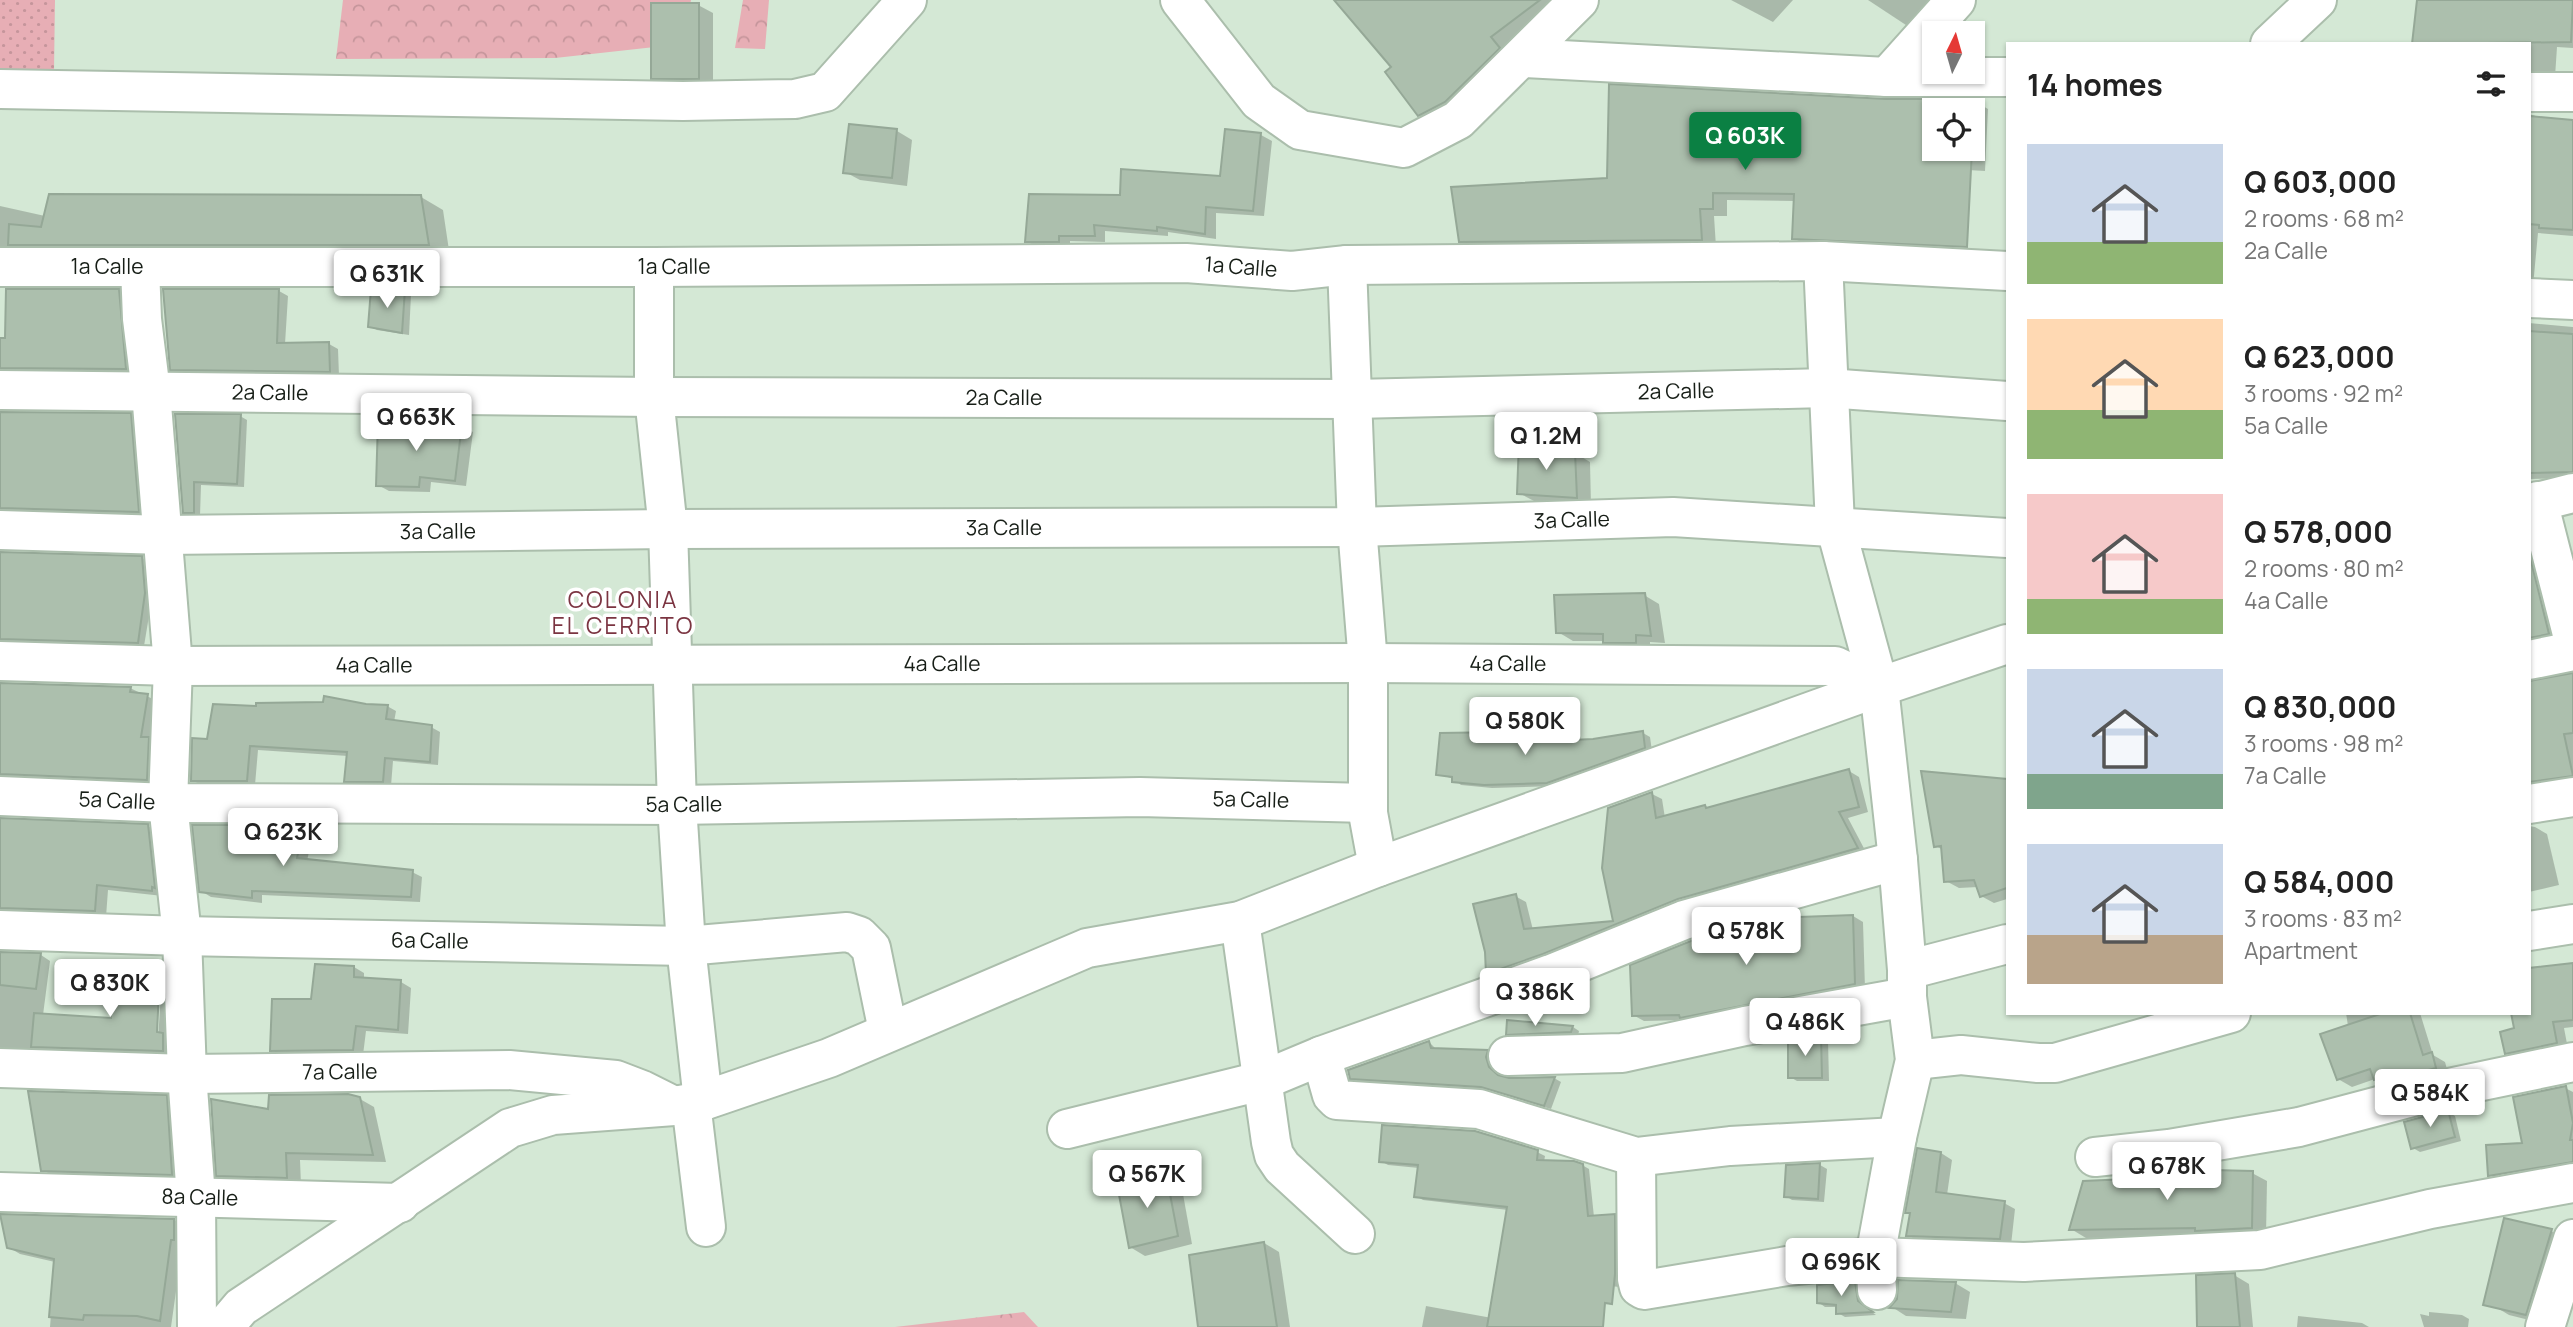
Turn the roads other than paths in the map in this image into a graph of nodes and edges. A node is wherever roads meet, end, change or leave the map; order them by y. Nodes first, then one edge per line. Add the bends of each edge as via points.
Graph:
1 (907, 0) edge
2 (1180, 0) edge
3 (1580, 0) edge
4 (1956, 0) edge
5 (2317, 0) edge
6 (2272, 42) edge
7 (1522, 58) junction
8 (1886, 77) junction
9 (2006, 77) edge
10 (0, 89) edge
11 (2531, 92) edge
12 (2573, 92) edge
13 (1823, 261) junction
14 (1348, 265) junction
15 (0, 267) edge
16 (140, 267) junction
17 (653, 267) junction
18 (2006, 271) edge
19 (2531, 298) edge
20 (2573, 300) edge
21 (1827, 388) junction
22 (0, 390) edge
23 (151, 392) junction
24 (654, 397) junction
25 (1354, 399) junction
26 (2006, 401) edge
27 (2546, 499) edge
28 (1835, 525) junction
29 (1357, 527) junction
30 (668, 528) junction
31 (0, 530) edge
32 (164, 535) junction
33 (2006, 538) edge
34 (2573, 638) edge
35 (2006, 644) edge
36 (2573, 651) edge
37 (2531, 660) edge
38 (0, 661) edge
39 (1368, 663) junction
40 (672, 665) junction
41 (173, 666) junction
42 (1879, 687) junction
43 (0, 796) edge
44 (2573, 797) edge
45 (168, 803) junction
46 (1367, 803) junction
47 (2531, 803) edge
48 (677, 805) junction
49 (1898, 860) junction
50 (1378, 867) junction
51 (1241, 920) junction
52 (2573, 924) edge
53 (0, 930) edge
54 (2531, 931) edge
55 (182, 936) junction
56 (2006, 944) edge
57 (685, 946) junction
58 (1907, 984) junction
59 (2224, 1015) edge
60 (888, 1031) junction
61 (1321, 1056) junction
62 (1508, 1056) dead end
63 (1915, 1060) junction
64 (2573, 1062) edge
65 (0, 1068) edge
66 (187, 1074) junction
67 (1261, 1081) junction
68 (689, 1104) junction
69 (1067, 1129) dead end
70 (1897, 1137) junction
71 (1636, 1157) junction
72 (2095, 1157) dead end
73 (2573, 1183) edge
74 (0, 1192) edge
75 (196, 1198) junction
76 (400, 1203) junction
77 (706, 1227) dead end
78 (1355, 1234) dead end
79 (2573, 1239) edge
80 (1876, 1273) junction
81 (197, 1327) edge
82 (224, 1327) edge
83 (2545, 1327) edge

1 - 10 street via 825,92 795,99
2 - 7 street via 1259,102 1300,130 1404,148 1458,120
3 - 7 street
4 - 8 street
5 - 6 street
7 - 8 street
8 - 9 street
11 - 12 street
13 - 14 street, 1a Calle
13 - 18 street, 1a Calle
13 - 21 street
14 - 17 street, 1a Calle via 1292,271 1186,263
14 - 25 street
15 - 16 street, 1a Calle
16 - 17 street, 1a Calle
16 - 23 street
17 - 24 street
19 - 20 street
21 - 25 street, 2a Calle
21 - 26 street, 2a Calle
21 - 28 street
22 - 23 street, 2a Calle
23 - 24 street, 2a Calle
23 - 32 street
24 - 25 street, 2a Calle
24 - 30 street
25 - 29 street
27 - 34 street
28 - 29 street, 3a Calle via 1673,517
28 - 33 street, 3a Calle
28 - 42 street
29 - 30 street, 3a Calle
29 - 39 street
30 - 32 street, 3a Calle
30 - 40 street
31 - 32 street, 3a Calle
32 - 41 street
35 - 42 street
36 - 37 street
38 - 41 street, 4a Calle
39 - 40 street, 4a Calle
39 - 42 street, 4a Calle via 1835,667
39 - 46 street
40 - 41 street, 4a Calle
40 - 48 street
41 - 45 street
42 - 49 street
42 - 50 street
43 - 45 street, 5a Calle
44 - 47 street
45 - 48 street, 5a Calle
45 - 55 street
46 - 48 street, 5a Calle via 1140,797
46 - 50 street
48 - 57 street
49 - 58 street
49 - 61 street via 1684,920 1551,974
50 - 51 street
51 - 60 street via 1087,948
51 - 67 street
52 - 54 street
53 - 55 street, 6a Calle
55 - 57 street, 6a Calle
55 - 66 street
56 - 58 street
57 - 60 street, 6a Calle via 847,932 859,936 871,948
57 - 68 street
58 - 62 street via 1622,1053
58 - 63 street
59 - 63 street via 2055,1063 1961,1055
60 - 68 street via 829,1058
61 - 67 street
61 - 71 street via 1337,1100 1479,1109
63 - 70 street
64 - 72 street via 2439,1090 2299,1127
65 - 66 street, 7a Calle
66 - 68 street, 7a Calle via 509,1069 616,1080
66 - 75 street
67 - 69 street
67 - 78 street via 1274,1155
68 - 76 street via 553,1115 510,1128
68 - 77 street
70 - 71 street via 1730,1146
70 - 80 street
71 - 80 street via 1637,1279 1644,1290 1787,1266
73 - 80 street via 2430,1209 2260,1250
74 - 75 street, 8a Calle
75 - 76 street, 8a Calle
75 - 81 street
76 - 82 street via 241,1307
79 - 83 street

